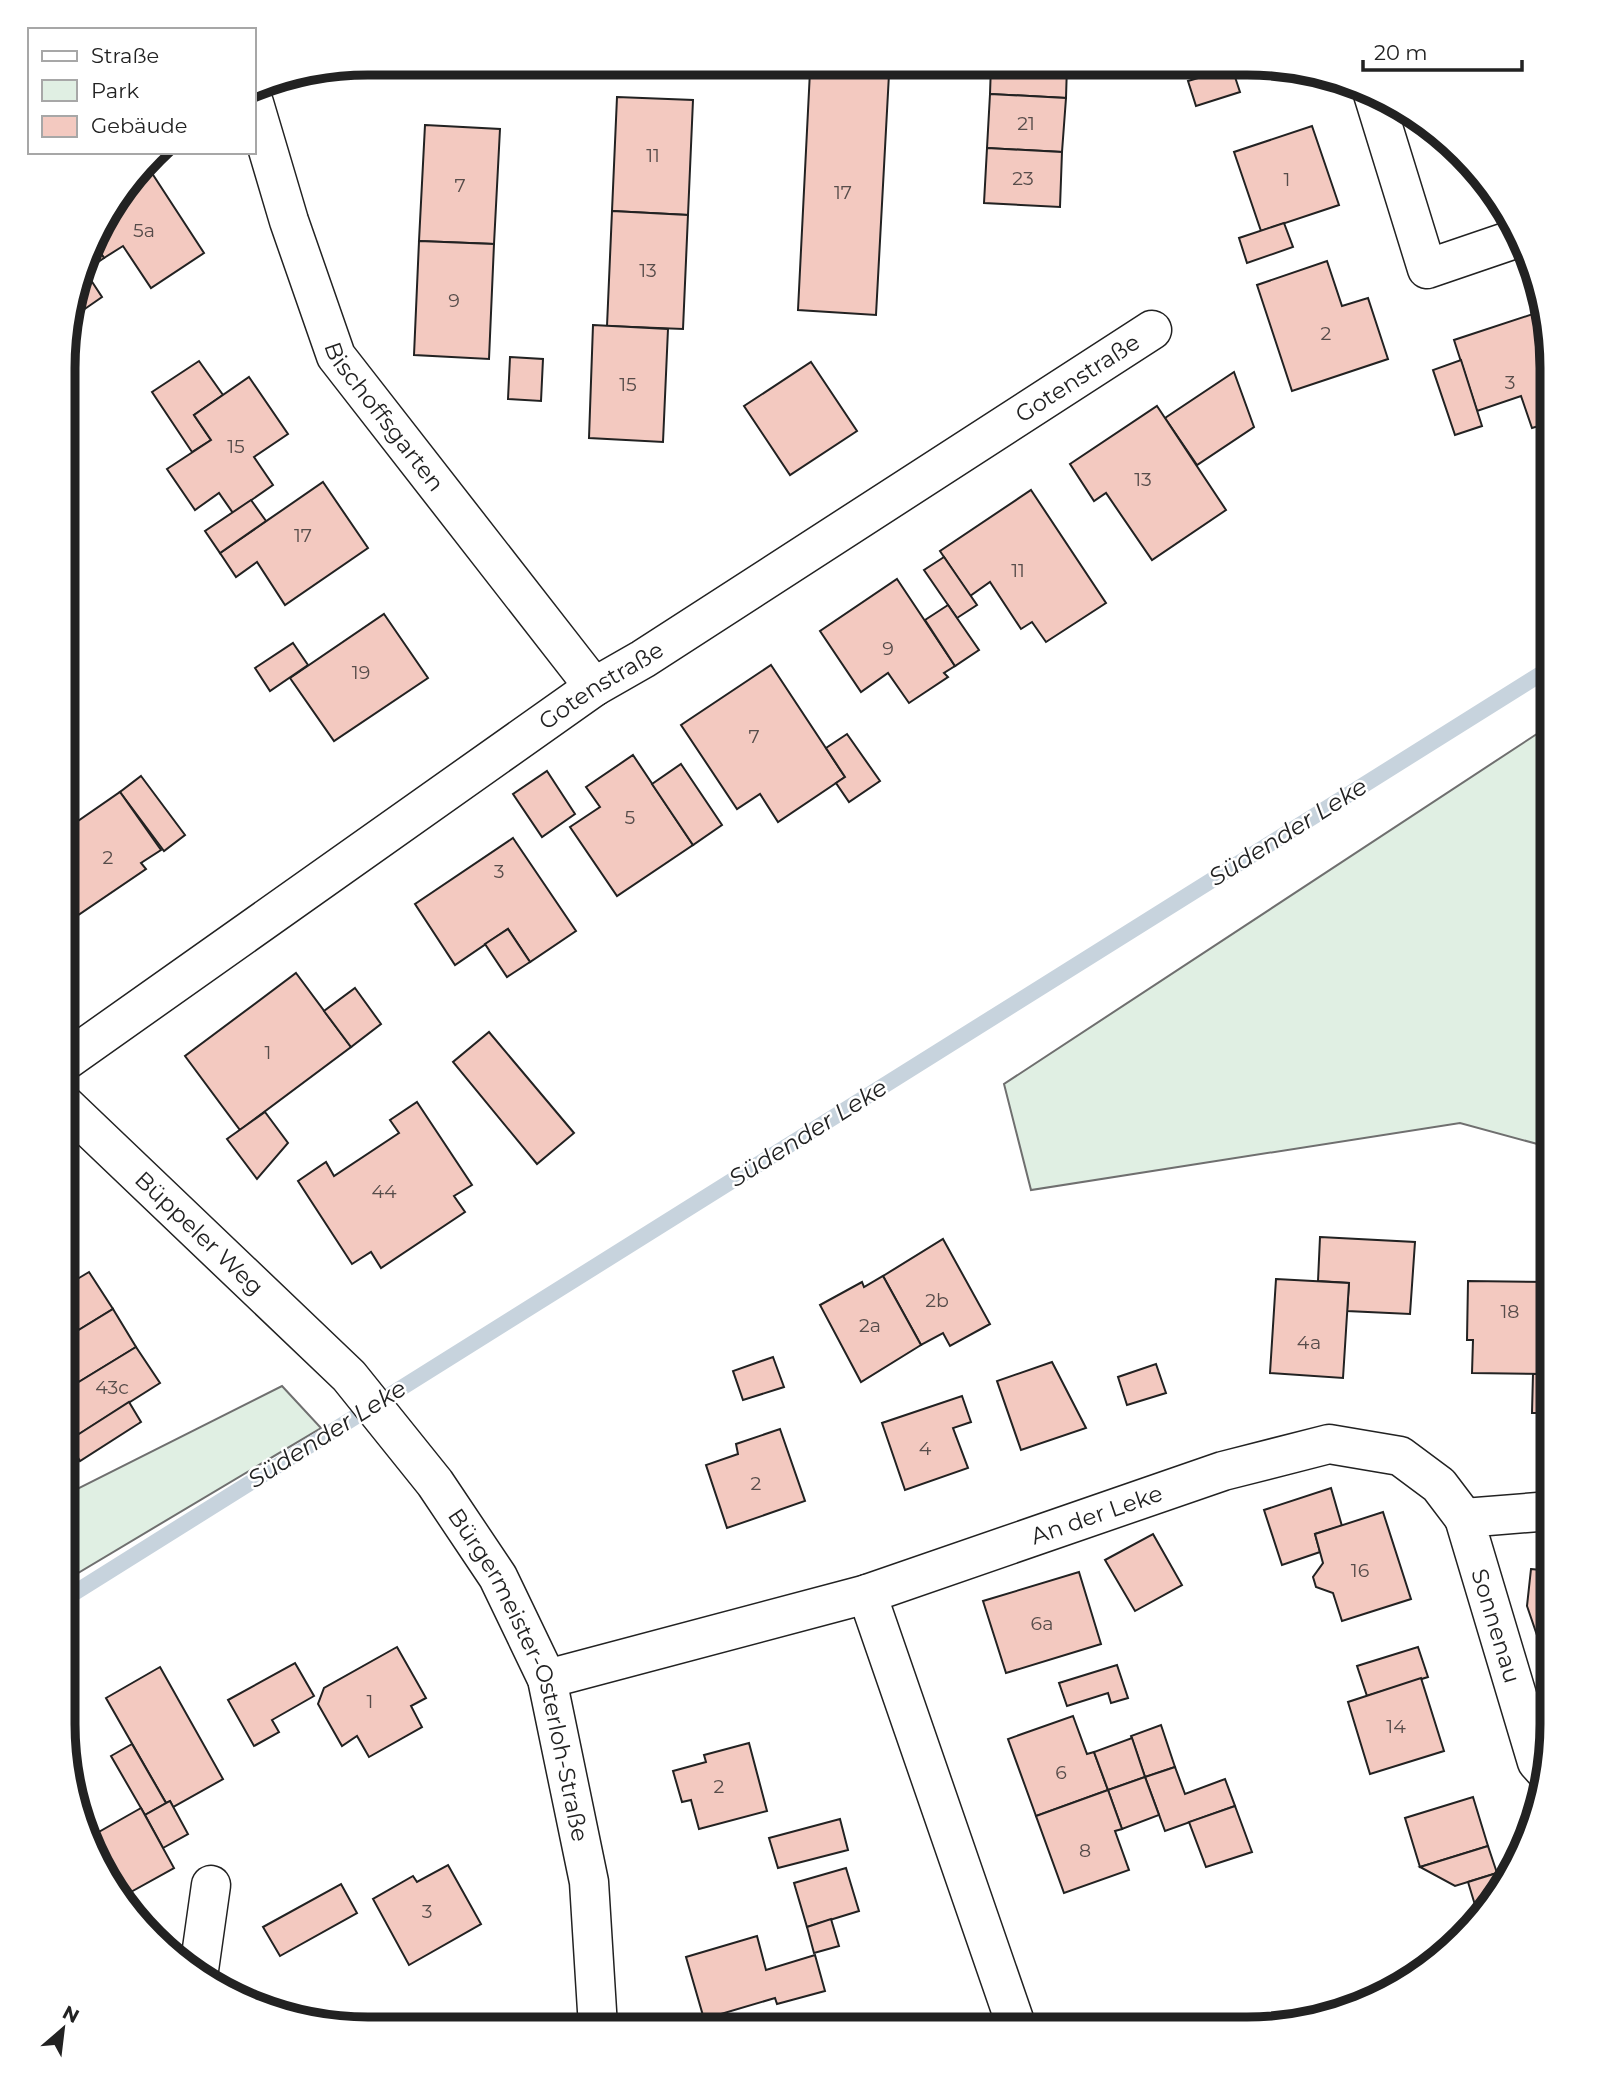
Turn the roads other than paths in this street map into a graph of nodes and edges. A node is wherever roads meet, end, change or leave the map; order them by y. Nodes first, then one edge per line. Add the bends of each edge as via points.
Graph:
1 (1376, 105) edge
2 (256, 110) edge
3 (1511, 241) edge
4 (1152, 330) dead end
5 (594, 687) junction
6 (75, 1054) edge
7 (75, 1114) edge
8 (343, 1370) joint
9 (1329, 1444) joint
10 (1540, 1512) edge
11 (1464, 1518) junction
12 (867, 1594) junction
13 (547, 1679) junction
14 (1537, 1762) edge
15 (211, 1885) dead end
16 (200, 1963) edge
17 (597, 2017) edge
18 (1013, 2017) edge

1 - 3 street via 1427,269
2 - 5 street, Bischoffsgarten via 336,356
4 - 5 street, Gotenstraße
5 - 6 street, Gotenstraße
7 - 8 street, Büppeler Weg
8 - 13 street, Bürgermeister-Osterloh-Straße via 408,1447 498,1577
9 - 11 street, Sonnenau via 1400,1456 1440,1485
9 - 12 street, An der Leke via 1223,1471
10 - 11 street
11 - 14 street, Sonnenau
12 - 13 street, An der Leke
12 - 18 street
13 - 17 street, Bürgermeister-Osterloh-Straße via 589,1882
15 - 16 street

